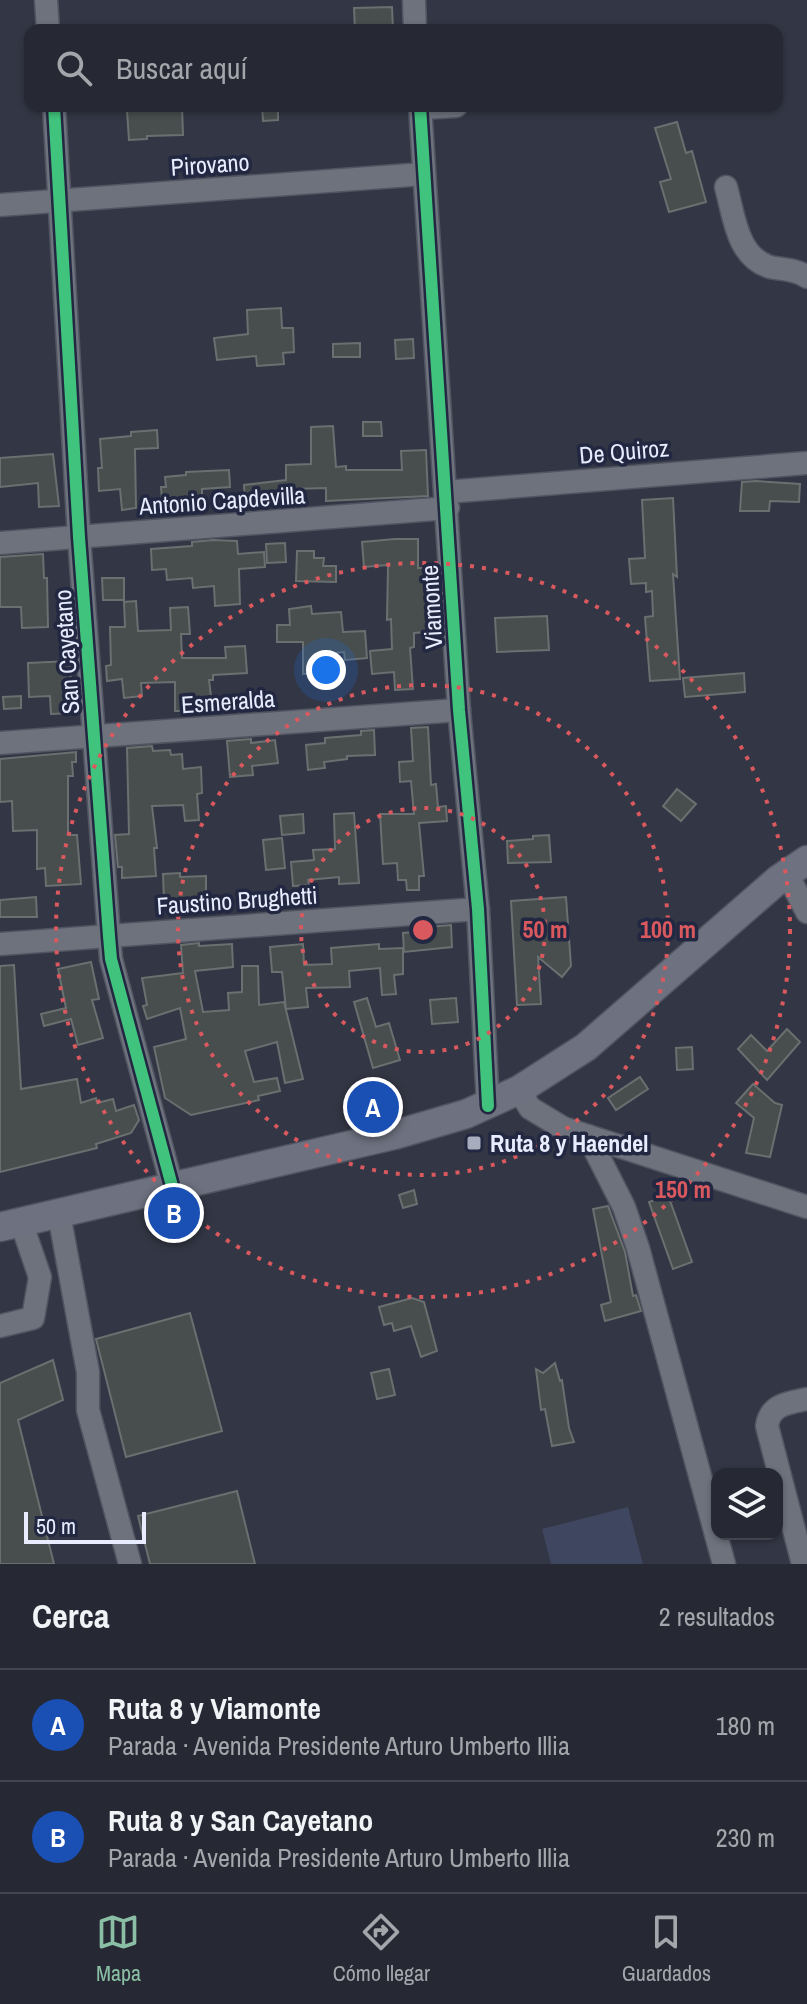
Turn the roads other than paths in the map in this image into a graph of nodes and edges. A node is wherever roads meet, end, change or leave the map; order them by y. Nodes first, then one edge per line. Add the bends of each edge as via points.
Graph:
1 (46, 0) edge
2 (414, 0) edge
3 (48, 24) edge
4 (415, 24) edge
5 (55, 112) edge
6 (420, 112) edge
7 (424, 174) junction
8 (726, 187) dead end
9 (62, 201) junction
10 (0, 205) edge
11 (807, 277) edge
12 (807, 463) edge
13 (447, 500) junction
14 (79, 537) junction
15 (0, 543) edge
16 (459, 710) junction
17 (94, 737) junction
18 (0, 743) edge
19 (797, 867) edge
20 (478, 909) junction
21 (807, 912) edge
22 (109, 936) junction
23 (0, 944) edge
24 (519, 1090) junction
25 (488, 1106) junction
26 (588, 1136) junction
27 (172, 1186) junction
28 (807, 1207) edge
29 (59, 1214) junction
30 (11, 1224) edge
31 (0, 1326) edge
32 (807, 1399) edge
33 (130, 1564) edge
34 (724, 1564) edge
35 (803, 1564) edge

1 - 3 street
2 - 4 street
5 - 9 street, San Cayetano
6 - 7 street, Viamonte
7 - 9 street, Pirovano
7 - 13 street, Viamonte
8 - 11 street via 751,257
9 - 10 street, Pirovano
9 - 14 street, San Cayetano
12 - 13 street, De Quiroz
13 - 14 street, Antonio Capdevilla
13 - 16 street, Viamonte
14 - 15 street, Antonio Capdevilla
14 - 17 street, San Cayetano
16 - 17 street, Esmeralda
16 - 20 street, Viamonte
17 - 18 street, Esmeralda
17 - 22 street, San Cayetano
19 - 21 street
19 - 24 main road via 586,1047
20 - 22 street, Faustino Brughetti
20 - 25 street, Viamonte
22 - 23 street, Faustino Brughetti
22 - 27 street, San Cayetano
24 - 25 main road
24 - 26 street via 541,1117
25 - 27 main road via 394,1135
26 - 28 street
26 - 34 street via 638,1248
27 - 29 main road
29 - 30 main road
29 - 33 street via 88,1372 88,1410
30 - 31 street via 40,1277 33,1318
32 - 35 street via 777,1406 767,1426

